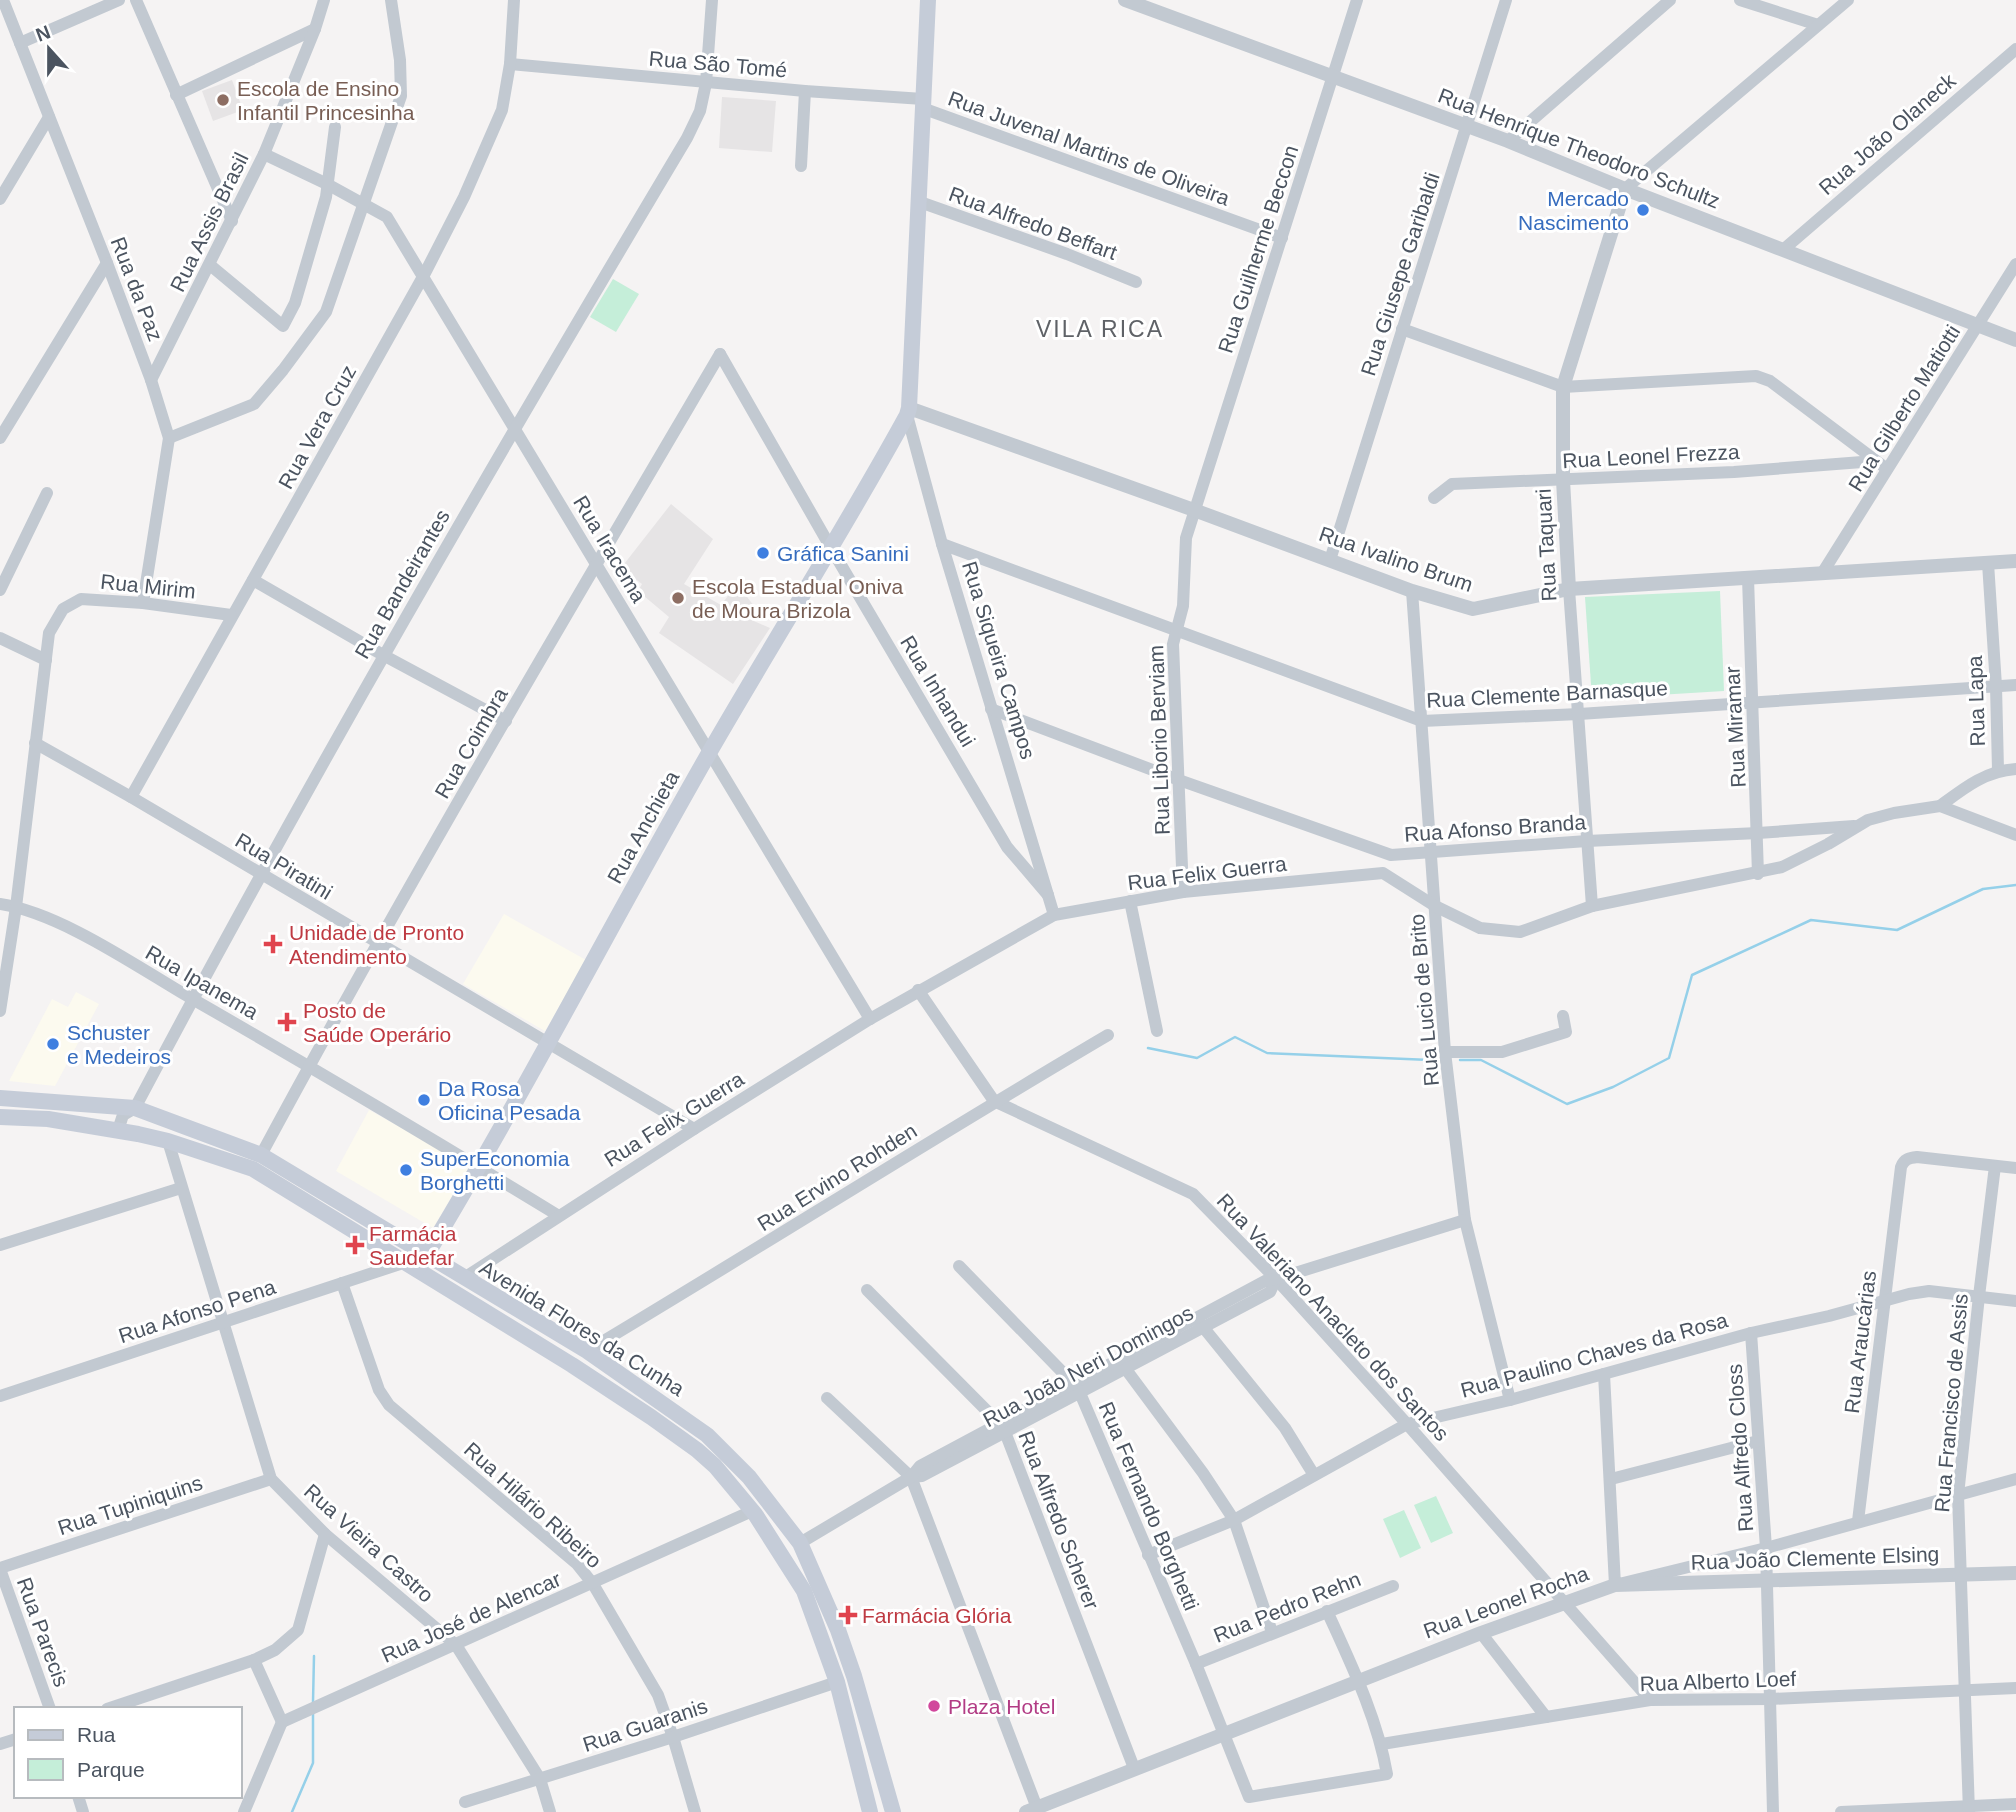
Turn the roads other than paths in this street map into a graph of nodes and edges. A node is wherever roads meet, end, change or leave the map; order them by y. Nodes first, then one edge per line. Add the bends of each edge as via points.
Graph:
1 (3, 0) edge
2 (119, 0) edge
3 (136, 0) edge
4 (324, 0) edge
5 (391, 0) edge
6 (514, 0) edge
7 (712, 0) edge
8 (928, 0) edge
9 (1125, 0) edge
10 (1357, 0) edge
11 (1506, 0) edge
12 (1670, 0) edge
13 (1740, 0) edge
14 (1848, 0) edge
15 (1818, 25) junction
16 (315, 29) junction
17 (20, 43) junction
18 (2016, 49) edge
19 (510, 64) junction
20 (1334, 77) junction
21 (706, 83) junction
22 (805, 91) junction
23 (176, 95) junction
24 (922, 104) junction
25 (48, 117) junction
26 (335, 127) dead end
27 (1467, 127) junction
28 (1508, 141) junction
29 (264, 154) junction
30 (801, 166) dead end
31 (327, 184) junction
32 (1625, 189) junction
33 (0, 199) edge
34 (917, 201) junction
35 (364, 204) junction
36 (232, 221) junction
37 (1282, 238) junction
38 (1784, 249) junction
39 (107, 263) junction
40 (2016, 264) edge
41 (210, 265) junction
42 (424, 275) junction
43 (1136, 282) dead end
44 (1978, 325) junction
45 (1402, 329) junction
46 (2016, 340) edge
47 (720, 354) joint
48 (151, 380) junction
49 (1563, 387) junction
50 (908, 412) junction
51 (514, 427) junction
52 (0, 438) edge
53 (169, 438) junction
54 (1875, 461) junction
55 (1887, 469) junction
56 (1563, 480) junction
57 (47, 493) dead end
58 (1434, 498) dead end
59 (1194, 510) junction
60 (942, 544) junction
61 (831, 548) junction
62 (1330, 559) junction
63 (2016, 561) edge
64 (596, 563) junction
65 (1988, 564) junction
66 (1823, 572) junction
67 (1748, 578) junction
68 (253, 580) junction
69 (1569, 589) junction
70 (0, 590) edge
71 (1412, 591) junction
72 (143, 603) junction
73 (231, 615) junction
74 (1177, 630) junction
75 (0, 638) edge
76 (383, 654) junction
77 (46, 660) junction
78 (2016, 685) edge
79 (1996, 687) junction
80 (1753, 702) junction
81 (991, 709) junction
82 (1579, 714) junction
83 (506, 721) junction
84 (1422, 721) junction
85 (35, 744) junction
86 (709, 753) junction
87 (2016, 769) edge
88 (1998, 770) junction
89 (1179, 780) junction
90 (131, 797) junction
91 (1940, 806) junction
92 (1858, 826) junction
93 (1758, 833) junction
94 (2016, 835) edge
95 (1587, 841) junction
96 (1430, 853) junction
97 (1758, 874) junction
98 (261, 875) junction
99 (1183, 892) junction
100 (1048, 895) junction
101 (1130, 901) junction
102 (0, 904) edge
103 (1436, 905) junction
104 (16, 906) junction
105 (1592, 906) junction
106 (1054, 915) junction
107 (378, 943) junction
108 (918, 990) junction
109 (193, 998) junction
110 (0, 1011) edge
111 (1563, 1016) dead end
112 (870, 1019) junction
113 (1157, 1031) dead end
114 (1108, 1035) dead end
115 (548, 1042) junction
116 (1445, 1052) junction
117 (309, 1066) junction
118 (0, 1098) edge
119 (994, 1101) junction
120 (135, 1108) junction
121 (0, 1117) edge
122 (694, 1129) junction
123 (121, 1132) junction
124 (138, 1135) junction
125 (167, 1140) junction
126 (261, 1155) junction
127 (477, 1166) junction
128 (1995, 1166) junction
129 (2016, 1168) edge
130 (181, 1188) junction
131 (559, 1216) junction
132 (1465, 1220) junction
133 (0, 1245) edge
134 (427, 1255) junction
135 (412, 1265) junction
136 (959, 1266) dead end
137 (464, 1278) junction
138 (1276, 1279) junction
139 (342, 1283) junction
140 (867, 1290) dead end
141 (1979, 1296) junction
142 (2016, 1301) edge
143 (1884, 1302) junction
144 (223, 1322) junction
145 (1200, 1323) junction
146 (1751, 1333) junction
147 (587, 1352) junction
148 (1122, 1364) junction
149 (1604, 1374) junction
150 (1077, 1388) junction
151 (0, 1396) edge
152 (827, 1398) dead end
153 (1510, 1400) junction
154 (1408, 1424) junction
155 (1002, 1428) junction
156 (1758, 1441) junction
157 (1314, 1475) junction
158 (911, 1477) junction
159 (271, 1479) junction
160 (1611, 1479) junction
161 (2016, 1479) edge
162 (1958, 1495) junction
163 (752, 1511) junction
164 (782, 1519) junction
165 (1234, 1520) junction
166 (1858, 1521) junction
167 (763, 1525) junction
168 (325, 1534) junction
169 (800, 1543) junction
170 (1766, 1548) junction
171 (1148, 1555) junction
172 (0, 1568) edge
173 (2016, 1573) edge
174 (1961, 1575) junction
175 (1768, 1581) junction
176 (593, 1584) junction
177 (1615, 1585) junction
178 (1393, 1586) dead end
179 (1565, 1601) junction
180 (1327, 1611) junction
181 (1272, 1632) junction
182 (1481, 1633) junction
183 (456, 1645) junction
184 (254, 1660) junction
185 (1196, 1664) junction
186 (1358, 1681) junction
187 (837, 1682) junction
188 (2016, 1688) edge
189 (1965, 1690) junction
190 (1770, 1699) junction
191 (1650, 1700) junction
192 (49, 1707) edge
193 (113, 1707) edge
194 (1546, 1717) junction
195 (282, 1722) junction
196 (1222, 1734) junction
197 (673, 1737) junction
198 (1382, 1744) junction
199 (1134, 1768) junction
200 (540, 1779) junction
201 (465, 1802) dead end
202 (2016, 1804) edge
203 (1969, 1809) edge
204 (1032, 1810) edge
205 (244, 1812) edge
206 (550, 1812) edge
207 (695, 1812) edge
208 (870, 1812) edge
209 (893, 1812) edge
210 (1773, 1812) edge
211 (1841, 1812) edge

1 - 17 street, Rua da Paz
2 - 17 street
3 - 23 street
4 - 16 street, Rua Assis Brasil
5 - 35 street via 401,96
6 - 19 street, Rua Vera Cruz
7 - 21 street, Rua Bandeirantes
8 - 24 main road, Rua Siqueira Campos
9 - 20 street, Rua Henrique Theodoro Schultz
10 - 20 street, Rua Guilherme Beccon
11 - 27 street, Rua Giusepe Garibaldi
12 - 28 street
13 - 15 street
14 - 15 street
15 - 32 street
16 - 23 street
16 - 29 street, Rua Assis Brasil
17 - 25 street, Rua da Paz
18 - 38 street, Rua João Olaneck
19 - 21 street, Rua São Tomé
19 - 42 street, Rua Vera Cruz via 502,110
20 - 27 street, Rua Henrique Theodoro Schultz
20 - 37 street, Rua Guilherme Beccon
21 - 22 street, Rua São Tomé
21 - 51 street, Rua Bandeirantes via 687,138
22 - 24 street, Rua São Tomé
22 - 30 street
23 - 36 street
24 - 34 main road, Rua Siqueira Campos
24 - 37 street, Rua Juvenal Martins de Oliveira
25 - 33 street
25 - 39 street, Rua da Paz
26 - 31 street
27 - 28 street, Rua Henrique Theodoro Schultz
27 - 45 street, Rua Giusepe Garibaldi
28 - 32 street, Rua Henrique Theodoro Schultz
29 - 31 street, Rua Iracema
29 - 36 street, Rua Assis Brasil
31 - 35 street, Rua Iracema
31 - 41 street via 295,303 283,326
32 - 38 street, Rua Henrique Theodoro Schultz
32 - 49 street, Rua Taquari
34 - 43 street, Rua Alfredo Beffart
34 - 50 main road, Rua Siqueira Campos
35 - 42 street, Rua Iracema via 387,217
35 - 53 street via 326,312 283,370 254,404
36 - 41 street, Rua Assis Brasil
37 - 59 street, Rua Guilherme Beccon
38 - 44 street, Rua Henrique Theodoro Schultz
39 - 48 street, Rua da Paz
39 - 52 street
40 - 44 street, Rua Gilberto Matiotti
41 - 48 street, Rua Assis Brasil
42 - 51 street, Rua Iracema
42 - 68 street, Rua Vera Cruz
44 - 46 street, Rua Henrique Theodoro Schultz
44 - 55 street, Rua Gilberto Matiotti
45 - 49 street
45 - 62 street, Rua Giusepe Garibaldi
47 - 61 street, Rua Inhandui
47 - 64 street, Rua Coimbra
48 - 53 street, Rua da Paz
49 - 54 street via 1756,376 1770,381
49 - 56 street, Rua Taquari
50 - 59 street, Rua Ivalino Brum
50 - 60 street, Rua Siqueira Campos
50 - 61 main road, Rua Anchieta
51 - 64 street, Rua Iracema
51 - 76 street, Rua Bandeirantes
53 - 72 street, Rua da Paz
54 - 55 street
54 - 56 street, Rua Leonel Frezza
55 - 66 street, Rua Gilberto Matiotti
56 - 58 street, Rua Leonel Frezza via 1452,484
56 - 69 street, Rua Taquari
57 - 70 street
59 - 62 street, Rua Ivalino Brum
59 - 74 street, Rua Guilherme Beccon via 1186,538 1183,606
60 - 74 street, Rua Clemente Barnasque
60 - 81 street, Rua Siqueira Campos
61 - 86 main road, Rua Anchieta
61 - 100 street, Rua Inhandui via 1007,847
62 - 71 street, Rua Ivalino Brum
63 - 65 street, Rua Ivalino Brum
64 - 83 street, Rua Coimbra
64 - 86 street, Rua Iracema
65 - 66 street, Rua Ivalino Brum
65 - 79 street, Rua Lapa
66 - 67 street, Rua Ivalino Brum
67 - 69 street, Rua Ivalino Brum
67 - 80 street, Rua Miramar
68 - 73 street, Rua Vera Cruz
68 - 76 street
69 - 71 street, Rua Ivalino Brum via 1473,609
69 - 82 street, Rua Taquari
71 - 84 street, Rua Lucio de Brito
72 - 73 street, Rua Mirim
72 - 77 street, Rua Mirim via 81,599 63,609 50,633
73 - 90 street, Rua Vera Cruz
74 - 84 street, Rua Clemente Barnasque
74 - 89 street, Rua Liborio Berviam via 1173,644
75 - 77 street
76 - 83 street
76 - 98 street, Rua Bandeirantes
77 - 85 street
78 - 79 street, Rua Clemente Barnasque
79 - 80 street, Rua Clemente Barnasque
79 - 88 street, Rua Lapa
80 - 82 street, Rua Clemente Barnasque
80 - 93 street, Rua Miramar
81 - 89 street, Rua Afonso Branda
81 - 100 street, Rua Siqueira Campos
82 - 84 street, Rua Clemente Barnasque
82 - 95 street, Rua Taquari
83 - 107 street, Rua Coimbra
84 - 96 street, Rua Lucio de Brito
85 - 90 street, Rua Piratini
85 - 104 street
86 - 112 street, Rua Iracema
86 - 115 main road, Rua Anchieta
87 - 88 street
88 - 91 street, Rua Lapa
89 - 96 street, Rua Afonso Branda via 1391,855
89 - 99 street, Rua Liborio Berviam
90 - 98 street, Rua Piratini
91 - 92 street, Rua Felix Guerra via 1881,816
91 - 94 street
92 - 93 street, Rua Afonso Branda
92 - 97 street, Rua Felix Guerra via 1804,857
93 - 95 street, Rua Afonso Branda
93 - 97 street, Rua Miramar
95 - 96 street, Rua Afonso Branda
95 - 105 street, Rua Taquari
96 - 103 street, Rua Lucio de Brito
97 - 105 street, Rua Felix Guerra
98 - 107 street, Rua Piratini
98 - 109 street, Rua Bandeirantes
99 - 101 street, Rua Felix Guerra
99 - 103 street, Rua Felix Guerra via 1383,873
100 - 106 street, Rua Siqueira Campos
101 - 106 street, Rua Felix Guerra
101 - 113 street
102 - 104 street, Rua Ipanema
103 - 105 street, Rua Felix Guerra via 1480,928 1520,932
103 - 116 street, Rua Lucio de Brito
104 - 109 street, Rua Ipanema via 81,934
104 - 110 street
106 - 108 street, Rua Felix Guerra
107 - 115 street, Rua Piratini
107 - 117 street, Rua Coimbra
108 - 112 street, Rua Felix Guerra
108 - 119 street
109 - 117 street, Rua Ipanema
109 - 120 street, Rua Bandeirantes
111 - 116 street via 1566,1032 1502,1052
112 - 122 street, Rua Felix Guerra
114 - 119 street, Rua Ervino Rohden
115 - 122 street, Rua Piratini
115 - 127 main road, Rua Anchieta
116 - 132 street, Rua Lucio de Brito
117 - 126 street, Rua Coimbra
117 - 127 street, Rua Ipanema
118 - 120 main road, Avenida Flores da Cunha
119 - 138 street, Rua Valeriano Anacleto dos Santos via 1193,1194
119 - 147 street, Rua Ervino Rohden
120 - 123 street via 123,1115
120 - 124 street via 144,1122
120 - 126 main road, Avenida Flores da Cunha
121 - 123 main road, Avenida Flores da Cunha via 48,1119
122 - 131 street, Rua Felix Guerra
123 - 124 main road, Avenida Flores da Cunha
124 - 125 main road, Avenida Flores da Cunha
125 - 130 street
125 - 135 main road, Avenida Flores da Cunha via 253,1169
126 - 134 main road, Avenida Flores da Cunha
127 - 131 street, Rua Ipanema
127 - 134 main road, Rua Anchieta
128 - 129 street
128 - 141 street, Rua Francisco de Assis
128 - 143 street, Rua Araucárias via 1917,1157 1903,1162
130 - 133 street
130 - 144 street
131 - 137 street, Rua Felix Guerra
132 - 138 street, Rua João Neri Domingos
132 - 153 street, Rua Lucio de Brito
134 - 135 main road, Rua Anchieta
134 - 137 main road, Avenida Flores da Cunha
135 - 139 street, Rua Afonso Pena
135 - 163 main road, Avenida Flores da Cunha via 675,1433 715,1466
136 - 150 street, Rua Fernando Borghetti
137 - 147 main road, Avenida Flores da Cunha
138 - 145 street, Rua João Neri Domingos via 1265,1280
138 - 154 street, Rua Valeriano Anacleto dos Santos
139 - 144 street, Rua Afonso Pena
139 - 176 street, Rua Hilário Ribeiro via 379,1390 389,1405 577,1564
140 - 155 street, Rua Alfredo Scherer
141 - 142 street, Rua Paulino Chaves da Rosa
141 - 143 street, Rua Paulino Chaves da Rosa via 1929,1291
141 - 162 street, Rua Francisco de Assis
143 - 146 street, Rua Paulino Chaves da Rosa
143 - 166 street, Rua Araucárias
144 - 151 street, Rua Afonso Pena
144 - 159 street
145 - 148 street, Rua João Neri Domingos
145 - 157 street via 1285,1427
146 - 149 street, Rua Paulino Chaves da Rosa
146 - 156 street, Rua Alfredo Closs
147 - 164 main road, Avenida Flores da Cunha via 707,1435
148 - 150 street, Rua João Neri Domingos
148 - 165 street
149 - 153 street, Rua Paulino Chaves da Rosa
149 - 160 street
150 - 155 street, Rua João Neri Domingos
150 - 171 street, Rua Fernando Borghetti
152 - 158 street
153 - 154 street, Rua Paulino Chaves da Rosa
154 - 157 street, Rua Paulino Chaves da Rosa
154 - 179 street, Rua Valeriano Anacleto dos Santos
155 - 158 street, Rua João Neri Domingos via 920,1466
155 - 199 street, Rua Alfredo Scherer
156 - 160 street
156 - 170 street, Rua Alfredo Closs
157 - 165 street, Rua Paulino Chaves da Rosa
158 - 169 street, Rua João Neri Domingos
158 - 204 street
159 - 168 street, Rua Vieira Castro
159 - 172 street, Rua Tupiniquins
160 - 177 street
161 - 162 street, Rua Leonel Rocha
162 - 166 street, Rua Leonel Rocha
162 - 174 street, Rua Francisco de Assis
163 - 164 main road via 764,1505
163 - 167 main road, Avenida Flores da Cunha
163 - 176 street, Rua José de Alencar
164 - 169 main road, Avenida Flores da Cunha
165 - 171 street, Rua Paulino Chaves da Rosa
165 - 181 street
166 - 170 street, Rua Leonel Rocha
167 - 169 main road via 789,1547
167 - 187 main road, Avenida Flores da Cunha via 804,1591
168 - 183 street, Rua Vieira Castro
168 - 184 street via 298,1630 275,1650
169 - 209 main road, Avenida Flores da Cunha via 854,1676
170 - 175 street, Rua Alfredo Closs
170 - 177 street, Rua Leonel Rocha
171 - 185 street, Rua Fernando Borghetti
172 - 192 street, Rua Parecis
173 - 174 street, Rua João Clemente Elsing
174 - 175 street, Rua João Clemente Elsing
174 - 189 street, Rua Francisco de Assis
175 - 177 street, Rua João Clemente Elsing
175 - 190 street, Rua Alfredo Closs
176 - 183 street, Rua José de Alencar
176 - 197 street, Rua Hilário Ribeiro via 658,1695
177 - 179 street, Rua Leonel Rocha
178 - 180 street, Rua Pedro Rehn
179 - 182 street, Rua Leonel Rocha
179 - 191 street, Rua Valeriano Anacleto dos Santos
180 - 181 street, Rua Pedro Rehn
180 - 186 street
181 - 185 street, Rua Pedro Rehn
182 - 186 street, Rua Leonel Rocha
182 - 194 street
183 - 195 street, Rua José de Alencar
183 - 200 street, Rua Vieira Castro
184 - 193 street
184 - 195 street
185 - 196 street, Rua Fernando Borghetti
186 - 196 street, Rua Leonel Rocha
186 - 198 street
187 - 197 street, Rua Guaranis
187 - 208 main road, Avenida Flores da Cunha
188 - 189 street, Rua Alberto Loef
189 - 190 street, Rua Alberto Loef
189 - 203 street, Rua Francisco de Assis
190 - 191 street, Rua Alberto Loef
190 - 210 street, Rua Alfredo Closs
191 - 194 street, Rua Alberto Loef
194 - 198 street, Rua Alberto Loef
195 - 205 street
196 - 198 street, Rua Fernando Borghetti via 1249,1797 1387,1774
196 - 199 street, Rua Leonel Rocha
197 - 200 street, Rua Guaranis
197 - 207 street, Rua Hilário Ribeiro
199 - 204 street, Rua Leonel Rocha
200 - 201 street, Rua Guaranis
200 - 206 street, Rua Vieira Castro
202 - 203 street
203 - 211 street

